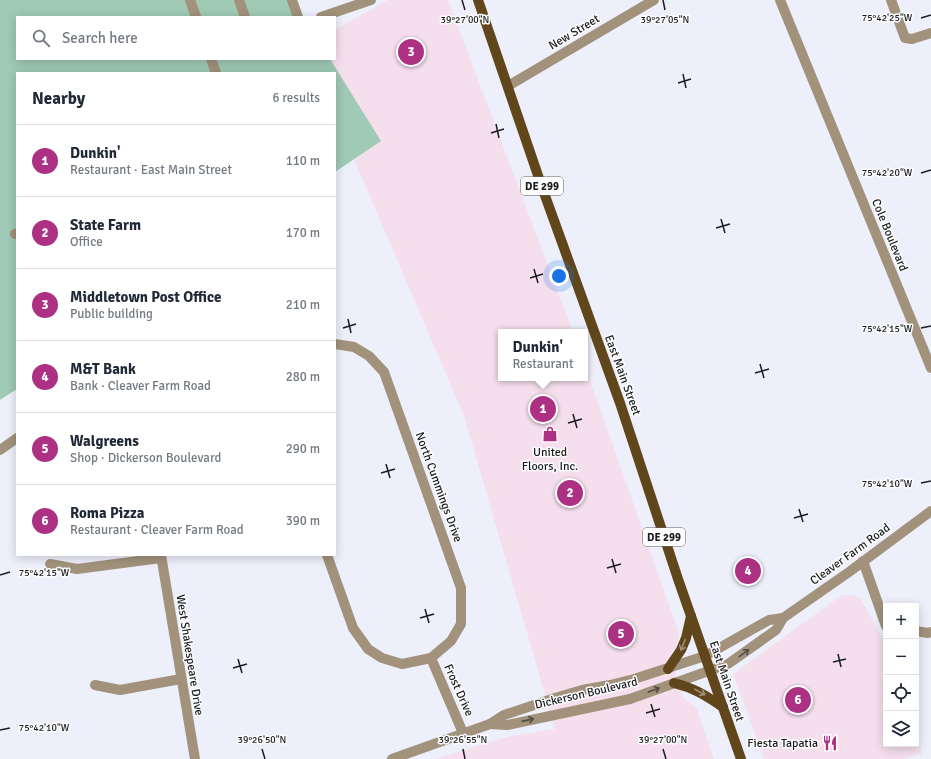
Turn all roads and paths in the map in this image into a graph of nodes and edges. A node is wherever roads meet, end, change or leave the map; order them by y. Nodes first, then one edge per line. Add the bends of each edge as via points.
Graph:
1 (190, 0) edge
2 (239, 0) edge
3 (292, 0) edge
4 (372, 0) edge
5 (478, 0) edge
6 (654, 0) edge
7 (780, 0) edge
8 (891, 0) edge
9 (353, 3) edge
10 (196, 16) edge
11 (245, 16) edge
12 (298, 16) edge
13 (323, 16) edge
14 (931, 33) edge
15 (211, 60) edge
16 (216, 72) edge
17 (508, 86) junction
18 (336, 344) edge
19 (931, 368) edge
20 (16, 439) edge
21 (0, 450) edge
22 (931, 511) edge
23 (161, 556) edge
24 (327, 556) edge
25 (862, 561) junction
26 (50, 564) dead end
27 (691, 616) junction
28 (783, 618) junction
29 (883, 618) edge
30 (919, 632) edge
31 (930, 635) edge
32 (705, 656) junction
33 (431, 658) junction
34 (668, 669) junction
35 (710, 671) junction
36 (181, 679) junction
37 (674, 683) junction
38 (95, 685) dead end
39 (722, 707) junction
40 (490, 724) junction
41 (463, 733) junction
42 (194, 759) edge
43 (392, 759) edge
44 (741, 759) edge

1 - 10 street
2 - 11 street
3 - 12 street
4 - 9 street
5 - 17 main road, East Main Street / DE 299
6 - 17 street, New Street
7 - 19 street, Cole Boulevard
8 - 14 street via 905,38 912,39
9 - 13 street
15 - 16 street
17 - 27 main road, East Main Street / DE 299 via 620,403
18 - 33 street, North Cummings Drive via 354,347 368,356 384,372 461,588 461,624 451,641
20 - 21 street
22 - 25 street, Cleaver Farm Road
23 - 26 street via 77,569
23 - 36 street, West Shakespeare Drive
24 - 33 street via 353,628 368,649 382,658 402,664
25 - 28 street, Cleaver Farm Road
25 - 29 street
27 - 32 main road, East Main Street / DE 299
27 -> 34 main road via 681,650
28 - 32 street, Cleaver Farm Road via 769,620
35 -> 28 street, Cleaver Farm Road via 728,664 776,630
30 - 31 street
32 - 34 street, Dickerson Boulevard
32 - 35 main road, East Main Street / DE 299
33 - 41 street, Frost Drive
34 - 40 street, Dickerson Boulevard via 582,690 504,715
35 - 37 street, Dickerson Boulevard
35 - 39 main road, East Main Street / DE 299
36 - 38 street via 120,690
36 - 42 street, West Shakespeare Drive
37 -> 39 main road via 691,688
40 -> 37 street, Dickerson Boulevard via 507,725 630,699
39 - 44 main road, East Main Street / DE 299
40 - 41 street, Dickerson Boulevard
41 - 43 street, Dickerson Boulevard

